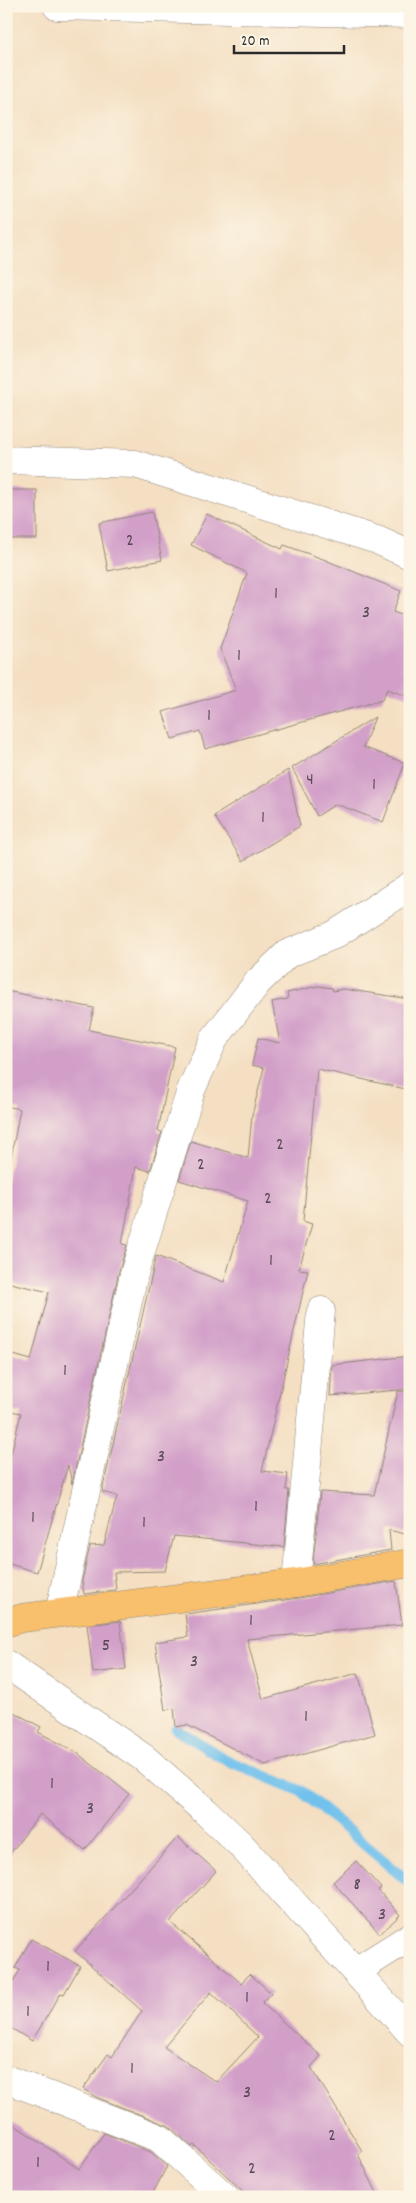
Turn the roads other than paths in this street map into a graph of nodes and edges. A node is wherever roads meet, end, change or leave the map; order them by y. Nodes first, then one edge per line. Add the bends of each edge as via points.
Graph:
1 (57, 6) edge
2 (410, 14) edge
3 (6, 460) edge
4 (410, 555) edge
5 (410, 886) edge
6 (322, 1311) dead end
7 (410, 1563) edge
8 (296, 1583) junction
9 (58, 1614) junction
10 (6, 1623) edge
11 (6, 1664) edge
12 (410, 1937) edge
13 (356, 1971) junction
14 (410, 2032) edge
15 (6, 2079) edge
16 (225, 2197) edge

1 - 2 street
3 - 4 street via 135,464 377,540
5 - 9 street via 334,935 287,954 258,982 214,1039 191,1090 134,1274
6 - 8 street
7 - 8 main road
8 - 9 main road
9 - 10 main road
11 - 13 street via 144,1758 205,1811 239,1843
12 - 13 street
13 - 14 street
15 - 16 street via 159,2138

